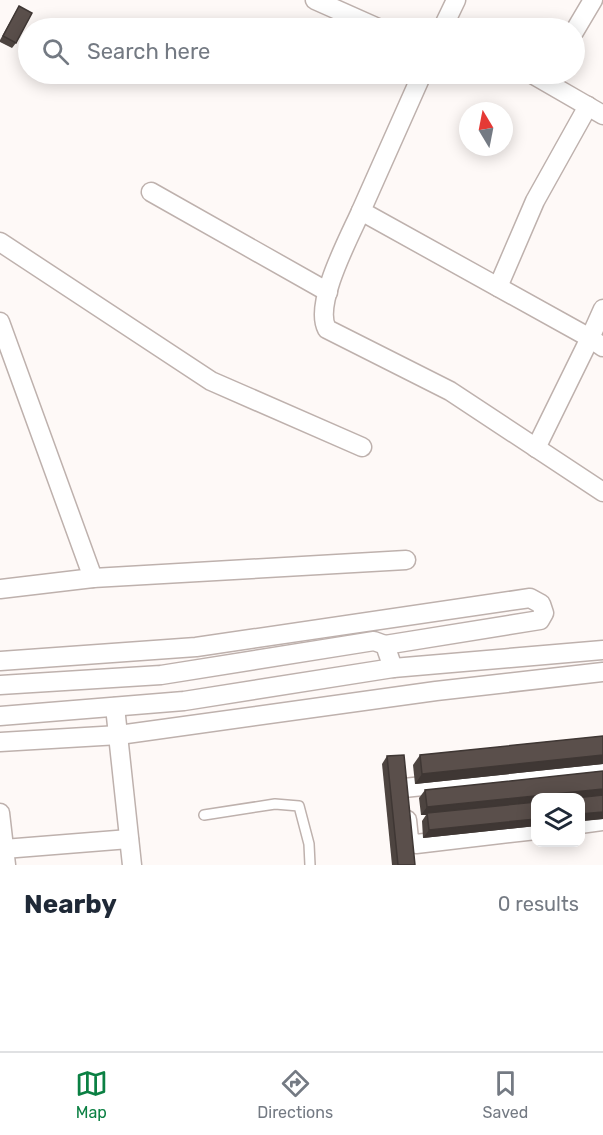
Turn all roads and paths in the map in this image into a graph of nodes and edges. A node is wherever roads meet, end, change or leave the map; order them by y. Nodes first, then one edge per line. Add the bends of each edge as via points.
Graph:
1 (315, 0) edge
2 (456, 0) edge
3 (593, 0) edge
4 (356, 18) edge
5 (450, 18) edge
6 (582, 18) edge
7 (418, 84) edge
8 (555, 84) edge
9 (596, 110) edge
10 (151, 192) dead end
11 (361, 211) junction
12 (0, 242) edge
13 (498, 287) junction
14 (328, 292) junction
15 (603, 309) edge
16 (0, 322) edge
17 (597, 342) edge
18 (362, 447) dead end
19 (536, 448) junction
20 (603, 492) edge
21 (406, 560) dead end
22 (93, 578) junction
23 (0, 589) edge
24 (385, 645) junction
25 (603, 650) edge
26 (0, 662) edge
27 (393, 668) junction
28 (603, 672) edge
29 (0, 685) edge
30 (115, 707) junction
31 (0, 716) edge
32 (119, 735) junction
33 (0, 742) edge
34 (402, 766) edge
35 (603, 767) edge
36 (404, 788) junction
37 (0, 813) edge
38 (204, 815) dead end
39 (603, 821) edge
40 (585, 823) edge
41 (531, 831) edge
42 (129, 839) junction
43 (5, 857) edge
44 (132, 865) edge
45 (310, 865) edge

1 - 4 street
2 - 5 street
3 - 6 street
7 - 11 street
8 - 9 street
9 - 13 street via 535,201
10 - 14 street
11 - 13 street
11 - 14 street
12 - 18 street via 211,381
13 - 17 street
14 - 19 street via 323,320 327,329 450,391
15 - 17 street
16 - 22 street
17 - 19 street
19 - 20 street
21 - 22 street
22 - 23 street
24 - 26 street via 540,620 544,613 541,604 530,598 196,646
24 - 27 street
24 - 29 street via 374,641 161,675
25 - 27 street
27 - 30 street via 184,701
28 - 32 street
30 - 31 street
30 - 32 street
32 - 33 street
32 - 42 street
34 - 36 street
35 - 36 street
36 - 41 street via 409,839 416,844
37 - 43 street
38 - 45 lane via 275,804 299,806
39 - 40 street
42 - 43 street
42 - 44 street

